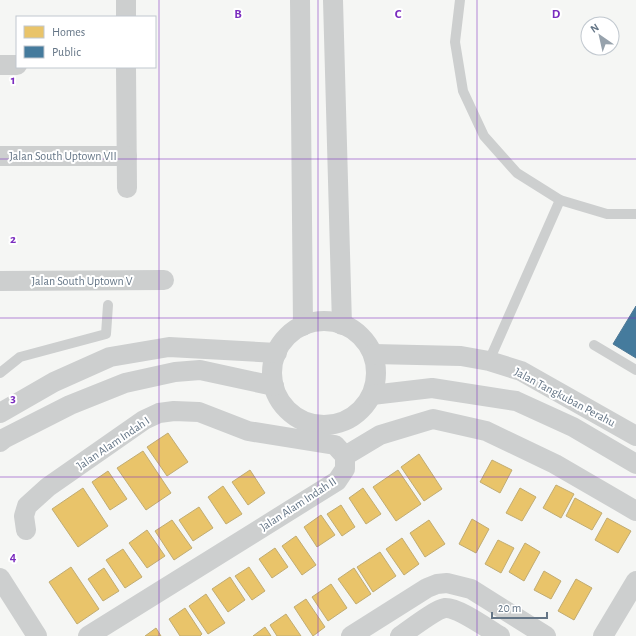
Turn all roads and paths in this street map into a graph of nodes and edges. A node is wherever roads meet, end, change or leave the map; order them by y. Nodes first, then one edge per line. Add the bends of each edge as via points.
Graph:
1 (126, 0) edge
2 (300, 0) edge
3 (333, 0) edge
4 (460, 0) edge
5 (126, 16) edge
6 (0, 65) edge
7 (16, 65) edge
8 (126, 68) edge
9 (0, 156) edge
10 (127, 156) junction
11 (127, 188) dead end
12 (560, 200) junction
13 (636, 214) edge
14 (164, 280) dead end
15 (0, 281) edge
16 (108, 305) dead end
17 (342, 325) junction
18 (303, 326) junction
19 (594, 345) dead end
20 (277, 353) junction
21 (373, 354) junction
22 (489, 361) junction
23 (636, 370) edge
24 (0, 373) edge
25 (274, 386) junction
26 (372, 395) junction
27 (0, 413) edge
28 (636, 436) edge
29 (0, 442) edge
30 (345, 456) junction
31 (636, 464) edge
32 (636, 511) edge
33 (26, 530) dead end
34 (0, 578) edge
35 (636, 581) edge
36 (447, 583) junction
37 (445, 608) junction
38 (36, 636) edge
39 (88, 636) edge
40 (351, 636) edge
41 (400, 636) edge
42 (500, 636) edge
43 (546, 636) edge
44 (603, 636) edge

1 - 5 street
2 - 18 street
3 - 17 street
4 - 12 lane via 455,42 463,91 484,136 517,173
6 - 7 street
8 - 10 street
9 - 10 street, Jalan South Uptown VII
10 - 11 street
12 - 13 lane via 607,214
12 - 22 lane
14 - 15 street, Jalan South Uptown V
16 - 24 lane via 106,334 20,357
17 - 18 street via 322,322
17 - 21 street via 366,342
18 - 20 street via 283,342
19 - 23 lane
20 - 25 street via 272,375
20 - 27 street via 169,347 110,358 54,382
21 - 22 street, Jalan Tangkuban Perahu via 461,356
21 - 26 street via 376,382
22 - 28 street, Jalan Tangkuban Perahu via 521,372
25 - 26 street via 280,401 290,413 304,421 319,425 335,424 350,418 363,408
25 - 29 street via 200,370 175,372 125,383 70,405
26 - 31 street, Jalan Tangkuban Perahu via 432,388 516,401 573,427
30 - 32 street via 380,435 433,419 486,431 555,464
30 - 33 street, Jalan Alam Indah I via 335,445 248,431 199,412 159,413 144,420 48,487 27,506 24,516
30 - 39 street, Jalan Alam Indah II via 345,469 337,481
34 - 38 street
35 - 44 street
36 - 37 street
36 - 40 street via 427,588
36 - 43 street via 471,589
37 - 41 street
37 - 42 street via 458,611

